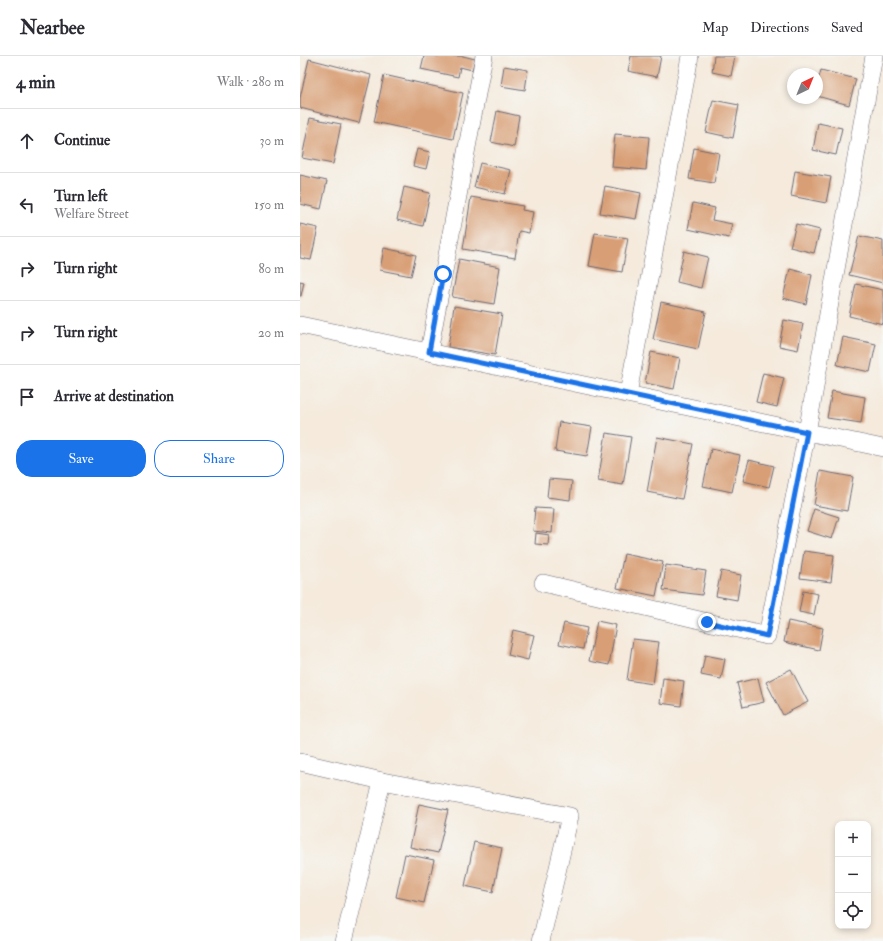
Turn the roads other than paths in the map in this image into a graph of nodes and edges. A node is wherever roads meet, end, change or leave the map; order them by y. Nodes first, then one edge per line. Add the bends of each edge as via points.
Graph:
1 (484, 56) edge
2 (690, 56) edge
3 (874, 56) edge
4 (300, 325) edge
5 (429, 352) junction
6 (628, 394) junction
7 (807, 432) junction
8 (883, 448) edge
9 (543, 583) dead end
10 (300, 762) edge
11 (382, 781) junction
12 (344, 941) edge
13 (541, 941) edge

1 - 5 street
2 - 6 street
3 - 7 street
4 - 5 street
5 - 6 street
6 - 7 street
7 - 8 street
7 - 9 street via 767,636
10 - 11 street
11 - 12 street
11 - 13 street via 570,816

